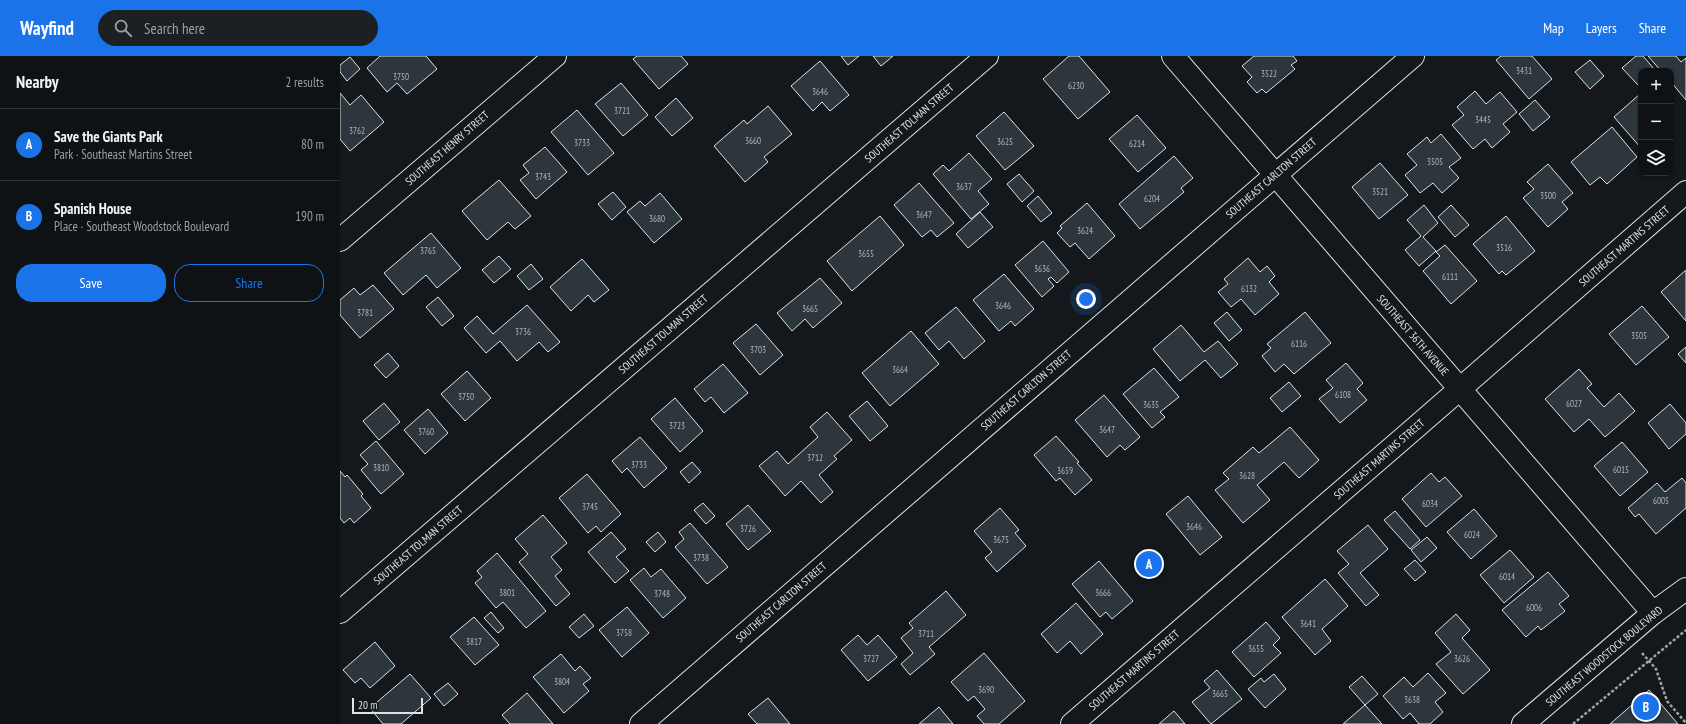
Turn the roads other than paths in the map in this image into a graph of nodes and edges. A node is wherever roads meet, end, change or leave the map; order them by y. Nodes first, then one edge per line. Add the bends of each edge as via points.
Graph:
1 (555, 56) edge
2 (987, 56) edge
3 (1173, 56) edge
4 (1413, 56) edge
5 (1275, 174) junction
6 (1686, 192) edge
7 (340, 240) edge
8 (1460, 388) junction
9 (1686, 589) edge
10 (340, 612) edge
11 (1654, 613) junction
12 (1526, 723) edge
13 (641, 724) edge
14 (1072, 724) edge

1 - 7 street, SOUTHEAST HENRY STREET
2 - 10 street, SOUTHEAST TOLMAN STREET
3 - 5 street, SOUTHEAST 36TH AVENUE
4 - 5 street, SOUTHEAST CARLTON STREET
5 - 8 street, SOUTHEAST 36TH AVENUE
5 - 13 street, SOUTHEAST CARLTON STREET
6 - 8 street, SOUTHEAST MARTINS STREET
8 - 11 street, SOUTHEAST 36TH AVENUE
8 - 14 street, SOUTHEAST MARTINS STREET
9 - 11 street, SOUTHEAST WOODSTOCK BOULEVARD
11 - 12 street, SOUTHEAST WOODSTOCK BOULEVARD

